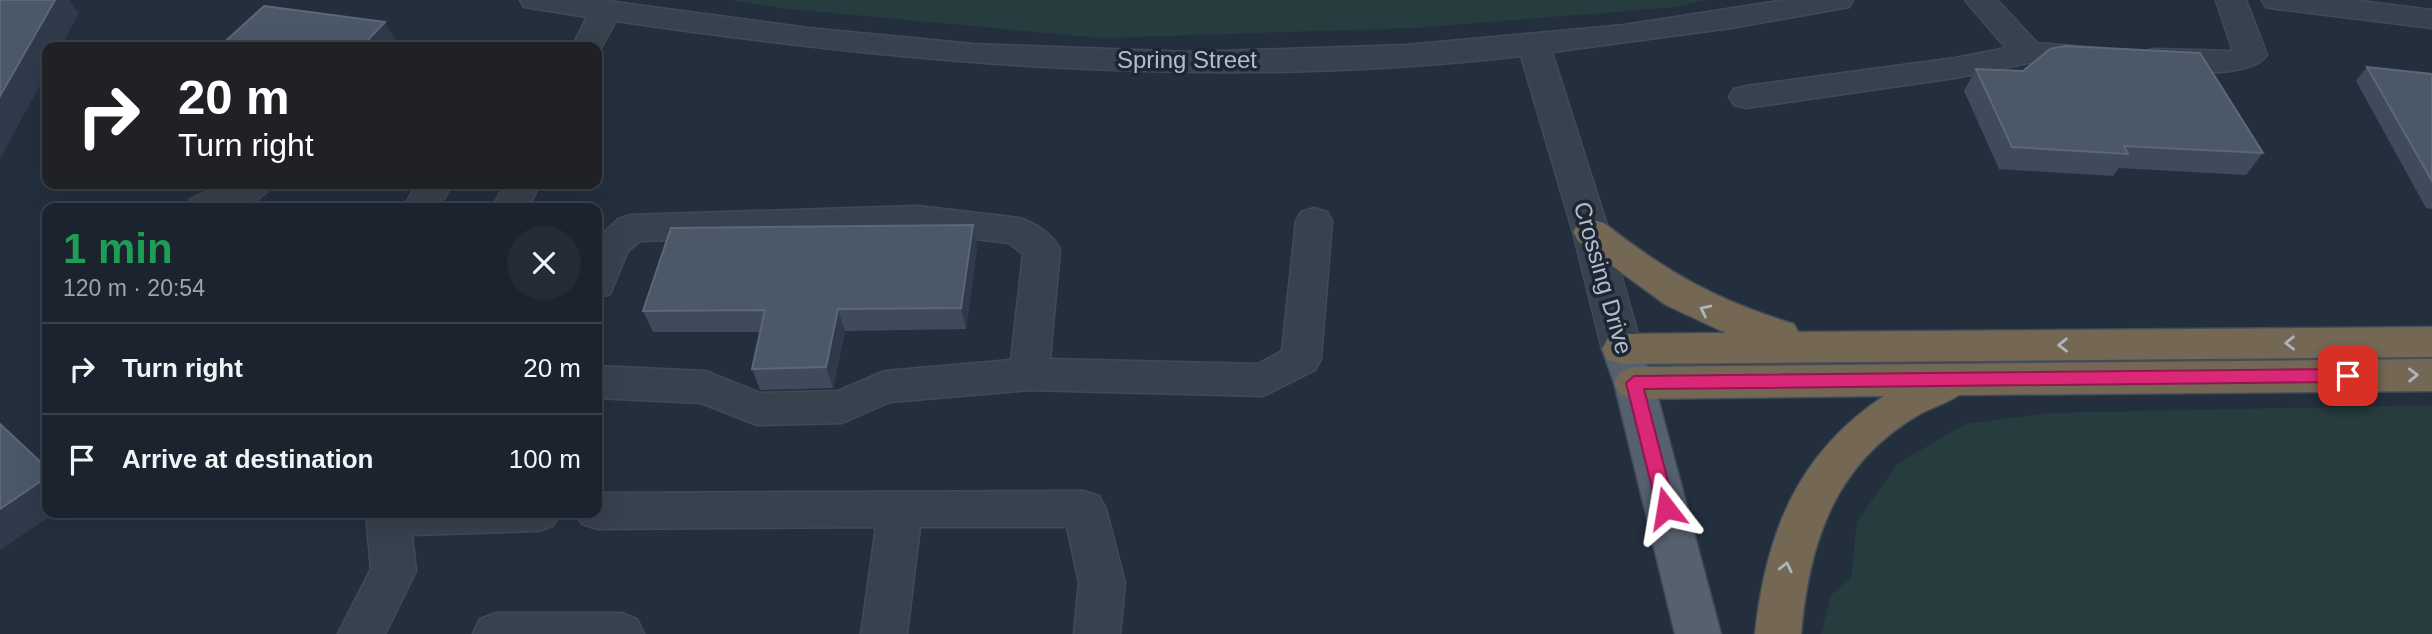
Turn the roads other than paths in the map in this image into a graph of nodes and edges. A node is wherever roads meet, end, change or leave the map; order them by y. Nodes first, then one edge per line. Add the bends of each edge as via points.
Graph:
1 (535, 0) edge
2 (1838, 0) edge
3 (1980, 0) edge
4 (2231, 0) edge
5 (2277, 0) edge
6 (606, 10) junction
7 (2432, 19) edge
8 (590, 42) edge
9 (1534, 46) junction
10 (2028, 54) junction
11 (1746, 97) dead end
12 (244, 189) edge
13 (214, 203) edge
14 (1314, 221) dead end
15 (1591, 232) junction
16 (602, 271) edge
17 (2432, 342) edge
18 (1890, 346) junction
19 (1628, 366) junction
20 (1030, 374) junction
21 (2432, 375) edge
22 (1957, 380) junction
23 (602, 382) edge
24 (900, 509) junction
25 (602, 511) edge
26 (389, 518) edge
27 (361, 634) edge
28 (496, 634) edge
29 (621, 634) edge
30 (884, 634) edge
31 (1097, 634) edge
32 (1698, 634) edge
33 (1778, 634) edge

1 - 6 street, Spring Street
2 - 9 street, Spring Street
3 - 10 street
4 - 10 street via 2252,55 2235,62
5 - 7 street
6 - 8 street
6 - 9 street, Spring Street via 854,43 1098,60 1291,61
9 - 15 street, Crossing Drive
10 - 11 street
12 - 13 street
14 - 20 street via 1301,359 1263,380
18 -> 15 highway via 1784,336 1734,323 1661,287
15 - 19 street, Crossing Drive
16 - 20 street via 612,244 631,228 918,219 1019,231 1042,249
17 -> 18 highway
18 - 19 highway
19 - 22 highway
19 - 32 main road, Crossing Drive
20 - 23 street via 885,387 842,407 769,409 757,409 705,387
22 -> 21 highway
33 -> 22 highway via 1780,594 1792,540 1818,486 1851,443 1883,416 1910,398
24 - 25 street
24 - 30 street
24 - 31 street via 1084,509 1102,583
26 - 27 street via 394,571
28 - 29 street

